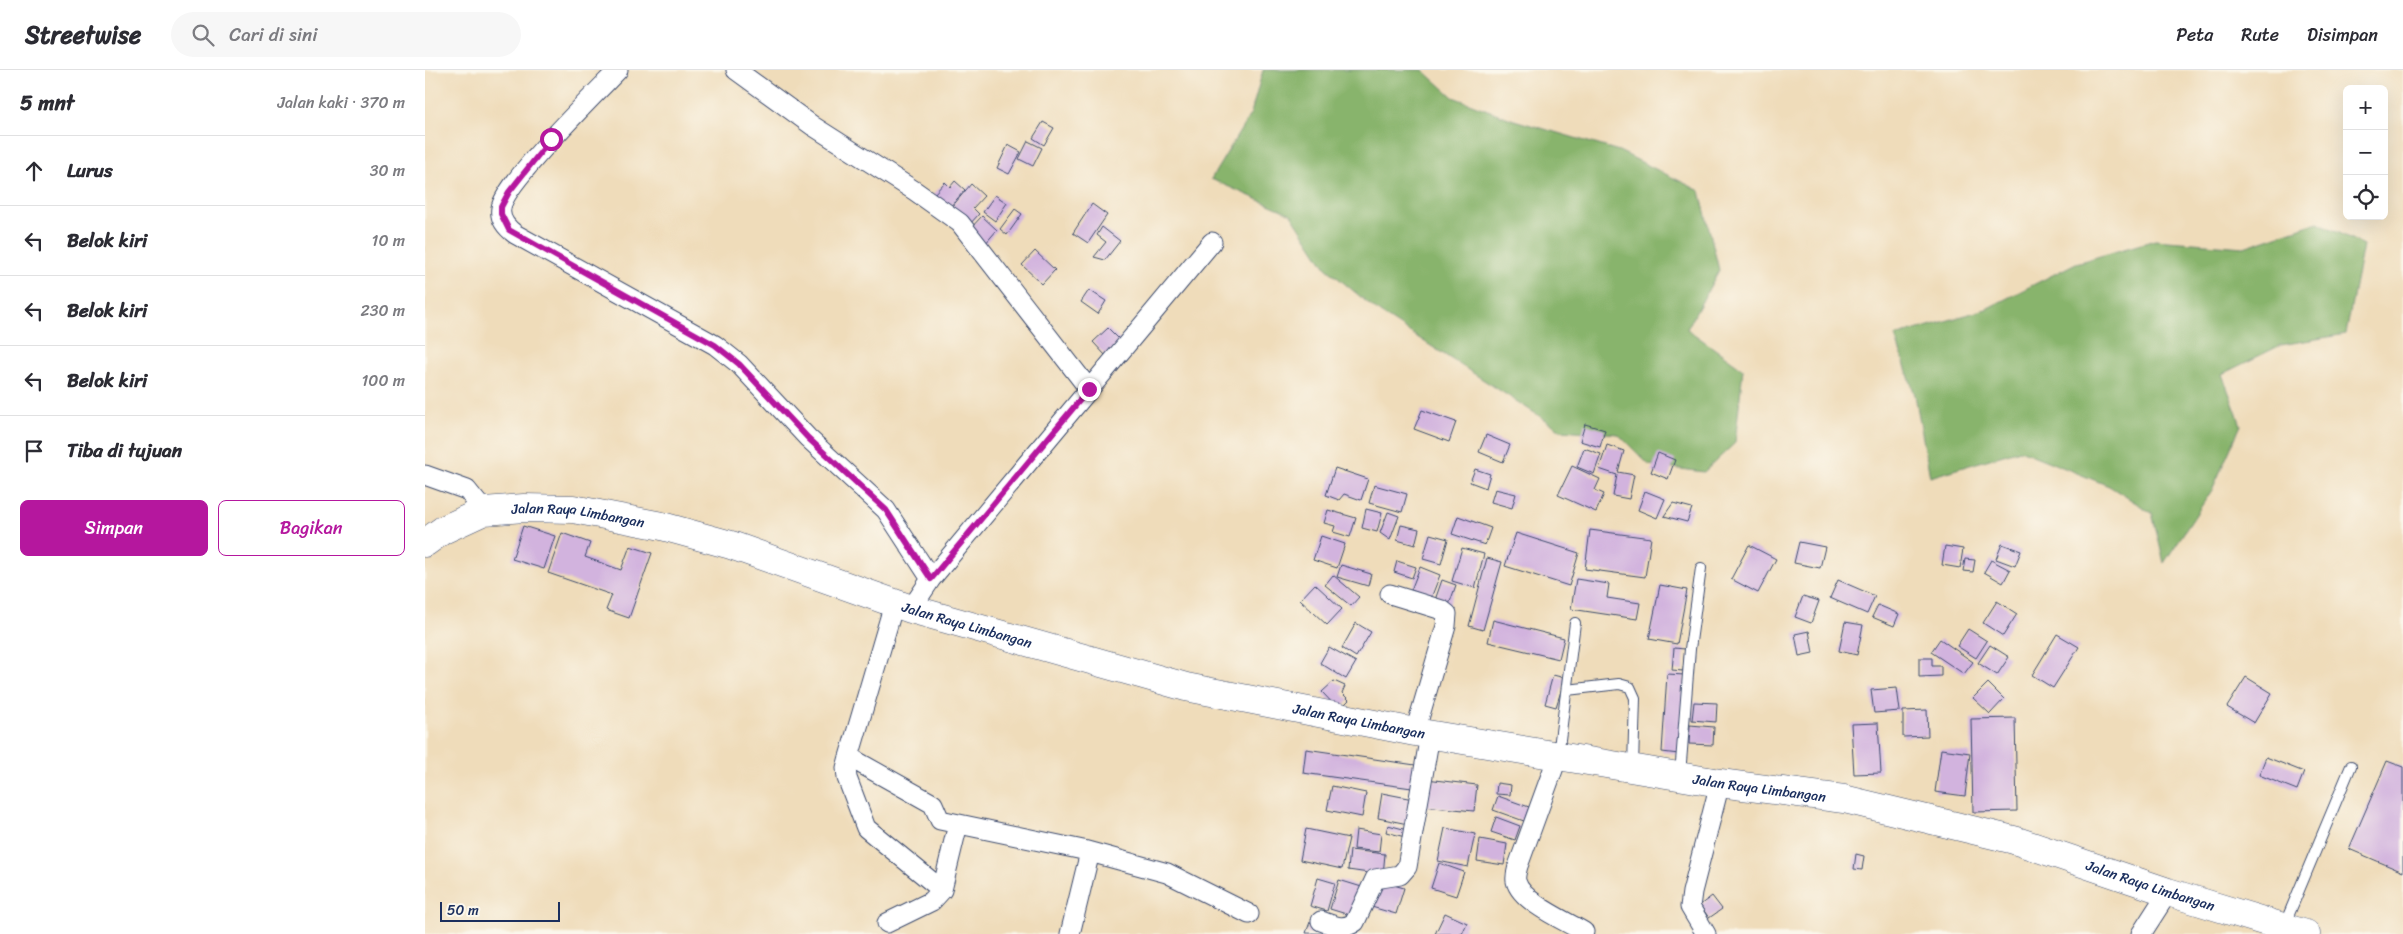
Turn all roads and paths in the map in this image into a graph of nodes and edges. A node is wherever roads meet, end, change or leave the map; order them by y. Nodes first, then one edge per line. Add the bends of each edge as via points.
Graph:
1 (618, 70) edge
2 (736, 70) edge
3 (1212, 242) dead end
4 (1089, 389) junction
5 (425, 476) edge
6 (484, 512) junction
7 (425, 543) edge
8 (1701, 568) dead end
9 (931, 579) junction
10 (1390, 594) dead end
11 (902, 607) junction
12 (1575, 623) dead end
13 (1567, 690) junction
14 (1422, 734) junction
15 (1558, 756) junction
16 (849, 757) junction
17 (2351, 766) dead end
18 (1633, 767) junction
19 (1680, 776) junction
20 (1720, 783) junction
21 (958, 824) junction
22 (1090, 852) junction
23 (942, 890) junction
24 (2168, 892) junction
25 (1249, 914) dead end
26 (1321, 920) dead end
27 (887, 923) dead end
28 (2295, 930) edge
29 (1584, 932) dead end
30 (1070, 934) edge
31 (1706, 934) edge
32 (2141, 934) edge

1 - 9 street via 551,139 509,192 501,207 504,222 515,234 715,345 731,357 808,438 886,510
2 - 4 street via 813,126 960,223
3 - 4 street
4 - 9 street
5 - 6 street via 467,490
6 - 7 highway, Jalan Raya Limbangan via 443,530
6 - 11 highway, Jalan Raya Limbangan via 524,508 573,509 662,526 731,546
8 - 19 lane via 1688,664
9 - 11 street
10 - 14 street via 1447,614
11 - 14 highway, Jalan Raya Limbangan via 1186,687
11 - 16 street
12 - 13 lane
13 - 15 lane
13 - 18 lane via 1619,684 1630,687 1635,698
14 - 15 highway, Jalan Raya Limbangan
14 - 26 street via 1407,867 1400,875 1375,879 1351,926 1339,927
15 - 18 highway, Jalan Raya Limbangan
15 - 29 street via 1515,879 1528,899
16 - 21 street via 933,804 938,819
16 - 23 street via 847,778 866,828
17 - 28 lane
18 - 19 highway, Jalan Raya Limbangan
19 - 20 highway, Jalan Raya Limbangan
20 - 24 highway, Jalan Raya Limbangan via 1844,799 2014,840
20 - 31 street via 1690,907
21 - 22 street
21 - 23 street
22 - 25 street via 1167,873
22 - 30 street
23 - 27 street via 932,901
24 - 28 highway, Jalan Raya Limbangan
24 - 32 street

